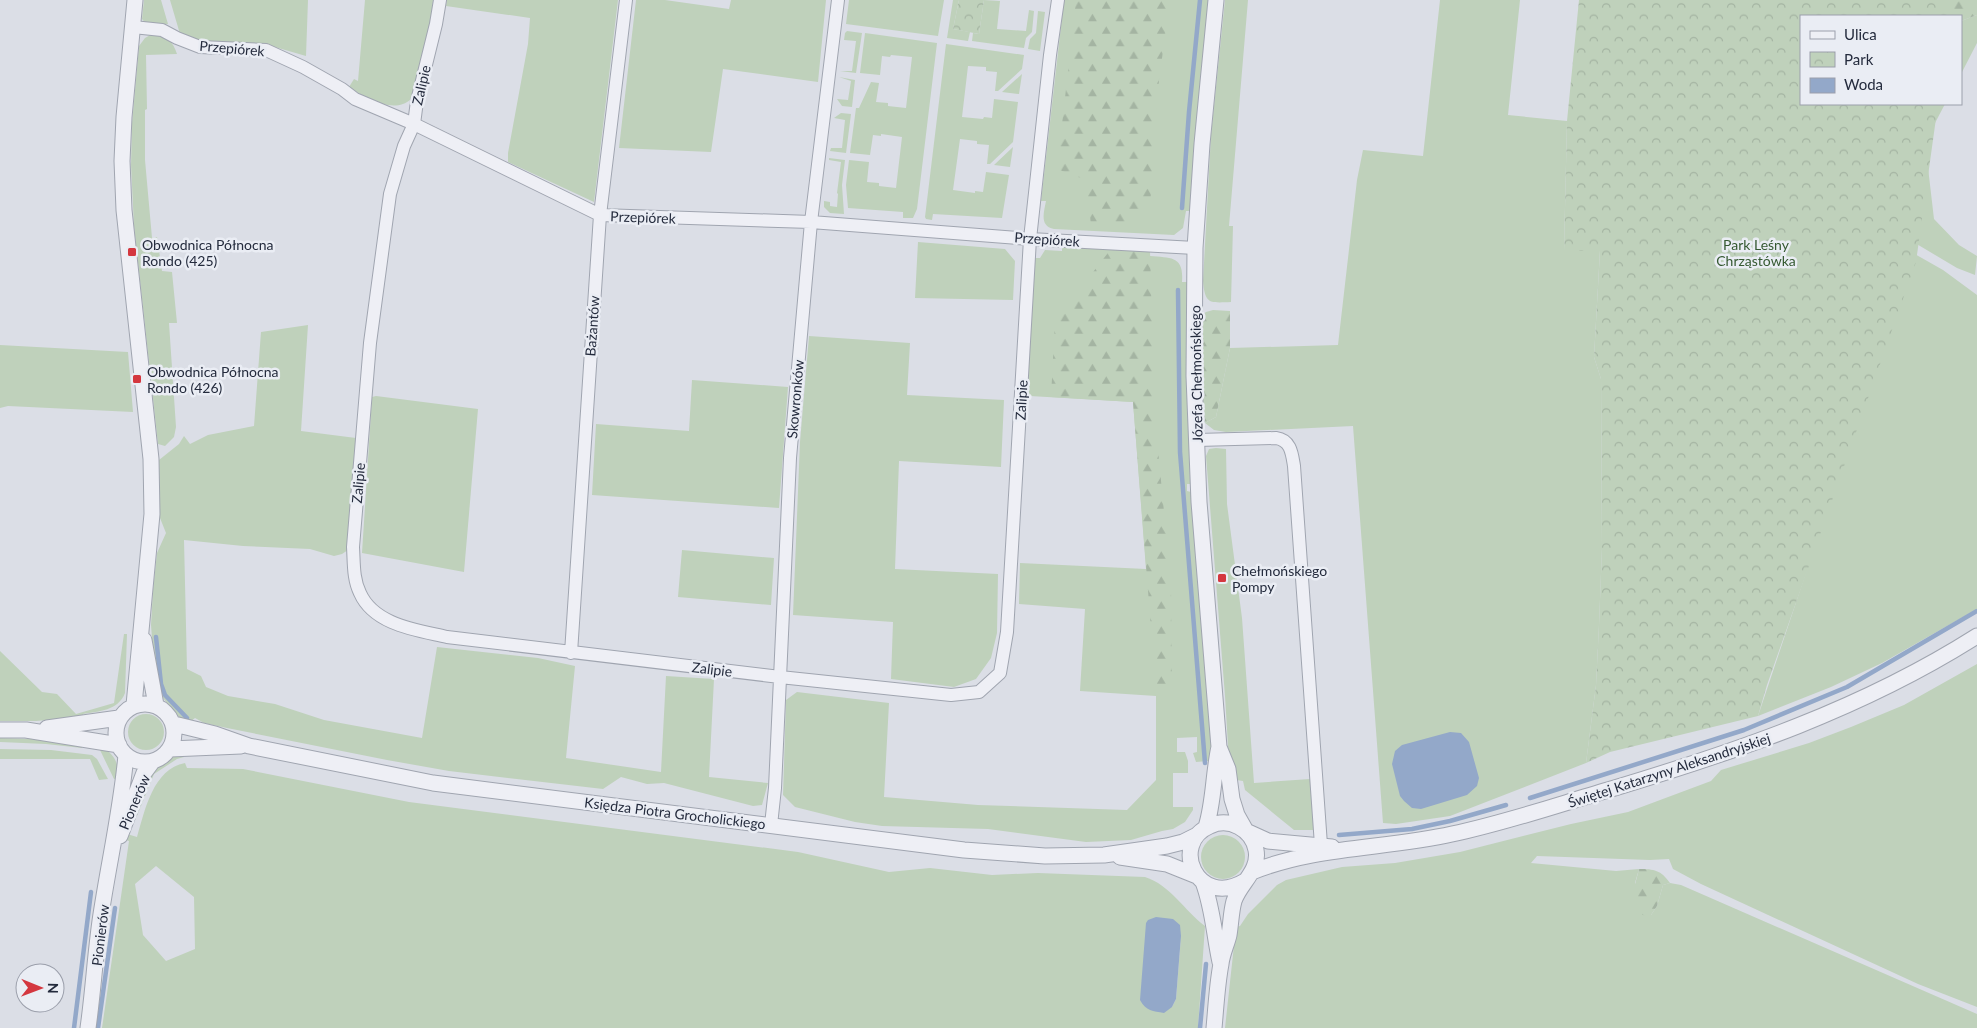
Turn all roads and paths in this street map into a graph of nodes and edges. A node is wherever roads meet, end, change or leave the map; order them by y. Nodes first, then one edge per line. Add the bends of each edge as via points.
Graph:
1 (136, 0) edge
2 (440, 0) edge
3 (626, 0) edge
4 (838, 0) edge
5 (1058, 0) edge
6 (1216, 0) edge
7 (133, 27) junction
8 (414, 124) junction
9 (600, 216) junction
10 (811, 222) junction
11 (1030, 239) junction
12 (1195, 248) junction
13 (1197, 440) junction
14 (142, 632) junction
15 (1977, 636) edge
16 (571, 652) junction
17 (780, 677) junction
18 (134, 705) junction
19 (156, 705) junction
20 (120, 718) junction
21 (174, 724) junction
22 (0, 730) edge
23 (26, 730) junction
24 (249, 746) junction
25 (1219, 747) junction
26 (170, 749) junction
27 (122, 750) junction
28 (153, 761) junction
29 (771, 825) junction
30 (1202, 831) junction
31 (1246, 832) junction
32 (115, 843) junction
33 (1322, 845) junction
34 (1344, 849) junction
35 (1104, 855) junction
36 (1249, 876) junction
37 (1200, 879) junction
38 (1220, 964) junction
39 (88, 1028) edge
40 (1214, 1028) edge

1 - 7 street
2 - 8 street, Zalipie via 416,102
3 - 9 street, Bażantów
4 - 10 street, Skowronków
5 - 11 street, Zalipie
6 - 12 street, Józefa Chełmońskiego
7 - 8 street, Przepiórek via 162,30 200,47 266,50 303,67 355,99
7 - 14 street via 122,162 124,210 151,459 152,514
8 - 9 street, Przepiórek
8 - 16 street, Zalipie via 390,194 370,343 353,547 354,574 360,594 373,612 401,625 447,638
9 - 10 street, Przepiórek
9 - 16 street, Bażantów
10 - 11 street, Przepiórek
10 - 17 street, Skowronków via 790,458
11 - 12 street, Przepiórek
11 - 17 street, Zalipie via 1007,632 1000,673 979,692 951,695
12 - 13 street, Józefa Chełmońskiego
13 - 25 street, Józefa Chełmońskiego via 1202,548
13 - 33 street via 1276,438 1286,442 1291,451
14 - 18 street
14 - 19 street
15 - 34 street, Świętej Katarzyny Aleksandryjskiej via 1909,676 1848,706 1722,755 1454,834
16 - 17 street, Zalipie
17 - 29 street, Skowronków
18 - 19 street
18 - 20 street
19 - 21 street via 163,708
20 - 23 street
20 - 27 street via 116,738
21 - 24 street, Księdza Piotra Grocholickiego
21 - 26 street
22 - 23 street
23 - 27 street
24 - 26 street, Księdza Piotra Grocholickiego
24 - 29 street, Księdza Piotra Grocholickiego via 433,783
25 - 30 street, Józefa Chełmońskiego via 1209,816
25 - 31 street, Józefa Chełmońskiego via 1228,769 1237,815
26 - 28 street
27 - 28 street via 134,760
27 - 32 street, Pionerów
28 - 32 street, Pionerów via 144,773
29 - 35 street, Księdza Piotra Grocholickiego via 1004,854
30 - 31 street via 1216,823 1227,822
30 - 35 street, Księdza Piotra Grocholickiego via 1183,842
30 - 37 street via 1192,844 1190,855
31 - 33 street, Świętej Katarzyny Aleksandryjskiej via 1268,841
31 - 36 street via 1256,851 1256,862
32 - 39 street, Pionierów via 100,921
33 - 34 street, Świętej Katarzyny Aleksandryjskiej
34 - 36 street, Świętej Katarzyny Aleksandryjskiej via 1268,865
35 - 37 street, Księdza Piotra Grocholickiego via 1167,864
36 - 37 street via 1236,886 1225,889 1215,888
36 - 38 street via 1234,900
37 - 38 street via 1212,912
38 - 40 street

